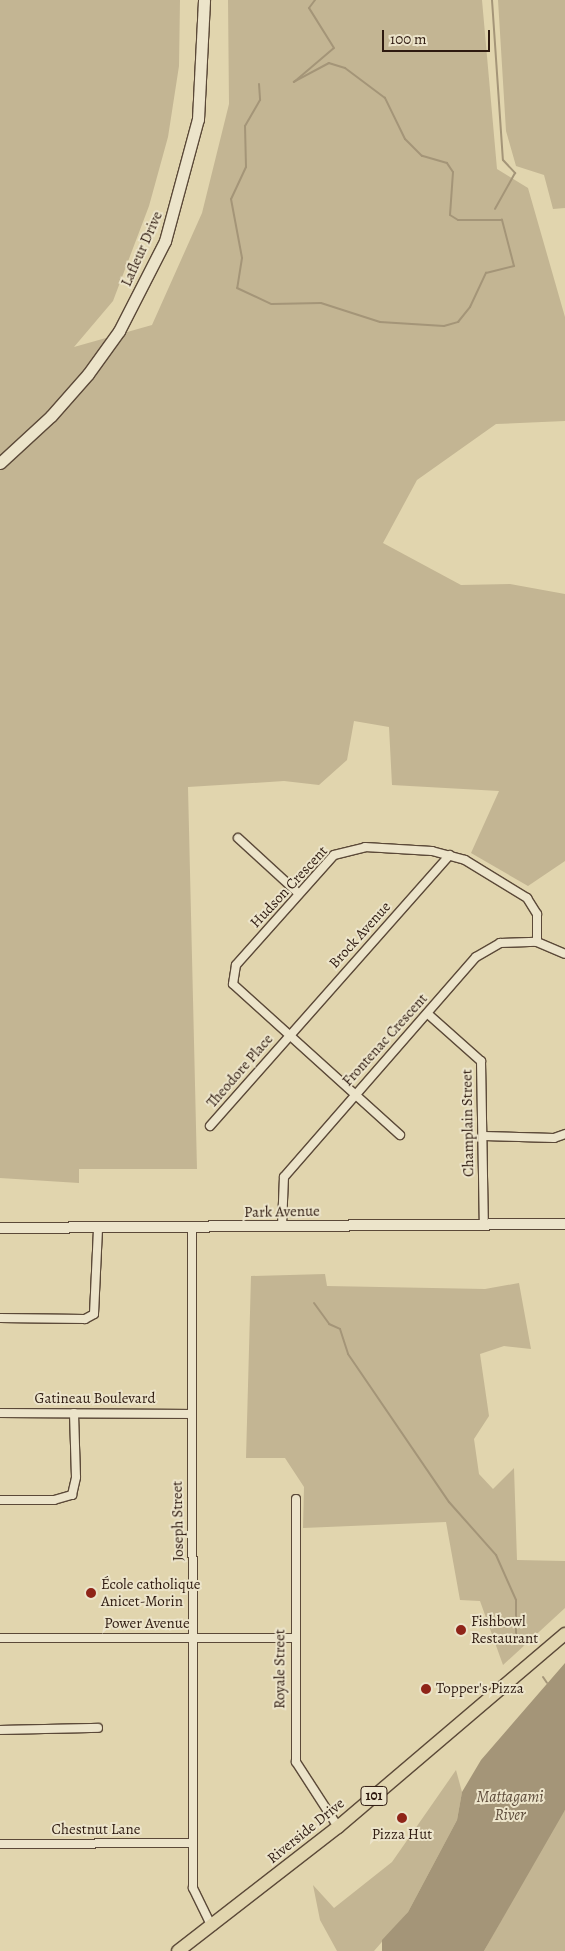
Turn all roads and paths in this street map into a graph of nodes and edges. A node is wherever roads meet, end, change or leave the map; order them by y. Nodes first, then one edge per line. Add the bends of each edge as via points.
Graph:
1 (204, 0) edge
2 (0, 463) edge
3 (238, 838) dead end
4 (450, 854) junction
5 (298, 893) junction
6 (537, 942) junction
7 (565, 954) edge
8 (428, 1014) junction
9 (290, 1034) junction
10 (355, 1093) junction
11 (210, 1126) dead end
12 (565, 1134) edge
13 (400, 1135) dead end
14 (484, 1136) junction
15 (565, 1224) edge
16 (484, 1225) junction
17 (282, 1226) junction
18 (0, 1228) edge
19 (98, 1229) junction
20 (192, 1229) junction
21 (0, 1318) edge
22 (0, 1413) edge
23 (74, 1413) junction
24 (191, 1414) junction
25 (296, 1499) dead end
26 (0, 1500) edge
27 (565, 1634) edge
28 (0, 1638) edge
29 (193, 1638) junction
30 (294, 1638) junction
31 (98, 1728) dead end
32 (0, 1730) edge
33 (338, 1827) junction
34 (192, 1843) junction
35 (0, 1844) edge
36 (212, 1927) junction
37 (178, 1951) edge

1 - 2 main road, Lafleur Drive via 204,77 198,119 180,198 161,250 119,331 88,374 52,416
3 - 5 street
4 - 5 street, Hudson Crescent via 413,848 344,850
4 - 6 street, Hudson Crescent via 527,898 537,914
4 - 9 street, Brock Avenue
5 - 9 street, Hudson Crescent via 232,973 232,984
6 - 7 street
6 - 8 street, Frontenac Crescent via 487,949
8 - 10 street, Frontenac Crescent
8 - 14 street, Champlain Street via 481,1061
9 - 10 street, Hudson Crescent
9 - 11 street, Theodore Place
10 - 13 street, Hudson Crescent
10 - 17 street, Frontenac Crescent via 284,1177
12 - 14 street via 554,1138
14 - 16 street, Champlain Street
15 - 16 street, Park Avenue
16 - 17 street, Park Avenue
17 - 20 street, Park Avenue
18 - 19 street, Park Avenue
19 - 20 street, Park Avenue
19 - 21 street via 94,1314 85,1319
20 - 24 street, Joseph Street
22 - 23 street, Gatineau Boulevard
23 - 24 street, Gatineau Boulevard
23 - 26 street via 76,1477 72,1495 54,1500
24 - 29 street, Joseph Street
25 - 30 street, Royale Street
27 - 33 main road, Riverside Drive / 101
28 - 29 street, Power Avenue
29 - 30 street, Power Avenue
29 - 34 street, Joseph Street
30 - 33 street, Royale Street via 296,1762
31 - 32 street
33 - 36 main road, Riverside Drive / 101
34 - 35 street, Chestnut Lane
34 - 36 street, Joseph Street via 194,1896
36 - 37 main road, Riverside Drive / 101

